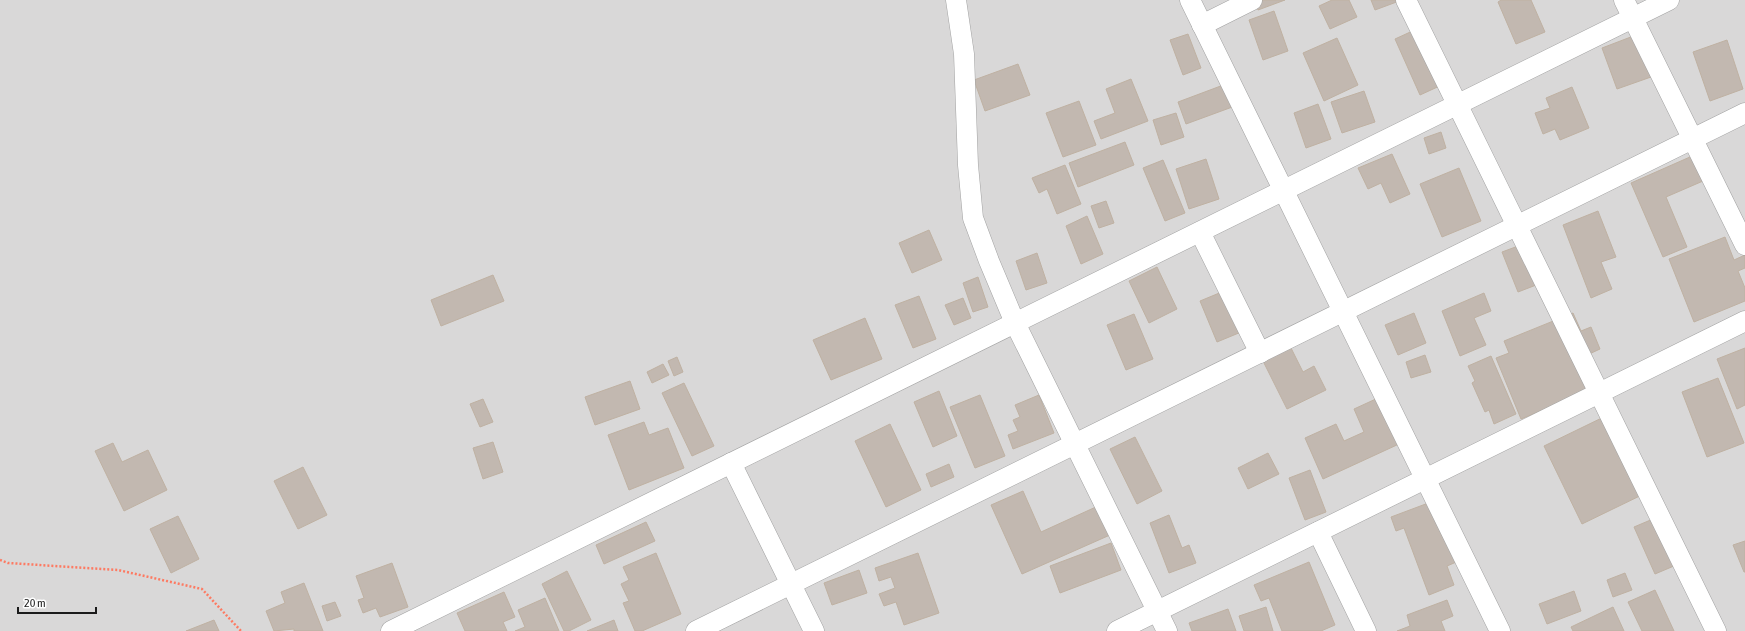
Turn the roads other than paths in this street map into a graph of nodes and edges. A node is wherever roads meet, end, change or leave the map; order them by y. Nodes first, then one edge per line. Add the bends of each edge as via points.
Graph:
1 (956, 0) edge
2 (1190, 0) edge
3 (1252, 0) edge
4 (1406, 0) edge
5 (1624, 0) edge
6 (1669, 0) edge
7 (1633, 18) junction
8 (1202, 25) junction
9 (1458, 104) junction
10 (1745, 113) edge
11 (1693, 139) junction
12 (1283, 190) junction
13 (1517, 226) junction
14 (1200, 232) junction
15 (1745, 246) edge
16 (1343, 312) junction
17 (1745, 321) edge
18 (1015, 323) junction
19 (1260, 353) junction
20 (1599, 393) junction
21 (1075, 444) junction
22 (731, 463) junction
23 (1425, 479) junction
24 (1318, 532) junction
25 (791, 584) junction
26 (1157, 611) junction
27 (421, 624) edge
28 (391, 631) edge
29 (696, 631) edge
30 (814, 631) edge
31 (1117, 631) edge
32 (1167, 631) edge
33 (1366, 631) edge
34 (1500, 631) edge
35 (1716, 631) edge

1 - 18 street via 964,54 968,165 973,218 988,261
2 - 8 street
3 - 8 street
4 - 9 street
5 - 7 street
6 - 7 street
7 - 9 street
7 - 11 street
8 - 12 street
9 - 12 street
9 - 13 street
10 - 11 street
11 - 13 street
11 - 15 street
12 - 14 street
12 - 16 street
13 - 16 street
13 - 20 street
14 - 18 street
14 - 19 street
16 - 19 street
16 - 23 street
17 - 20 street
18 - 21 street
18 - 22 street
19 - 21 street
20 - 23 street
20 - 35 street
21 - 25 street
21 - 26 street
22 - 25 street
22 - 27 street
23 - 24 street
23 - 34 street
24 - 26 street
24 - 33 street
25 - 29 street
25 - 30 street
26 - 31 street
26 - 32 street
27 - 28 street

